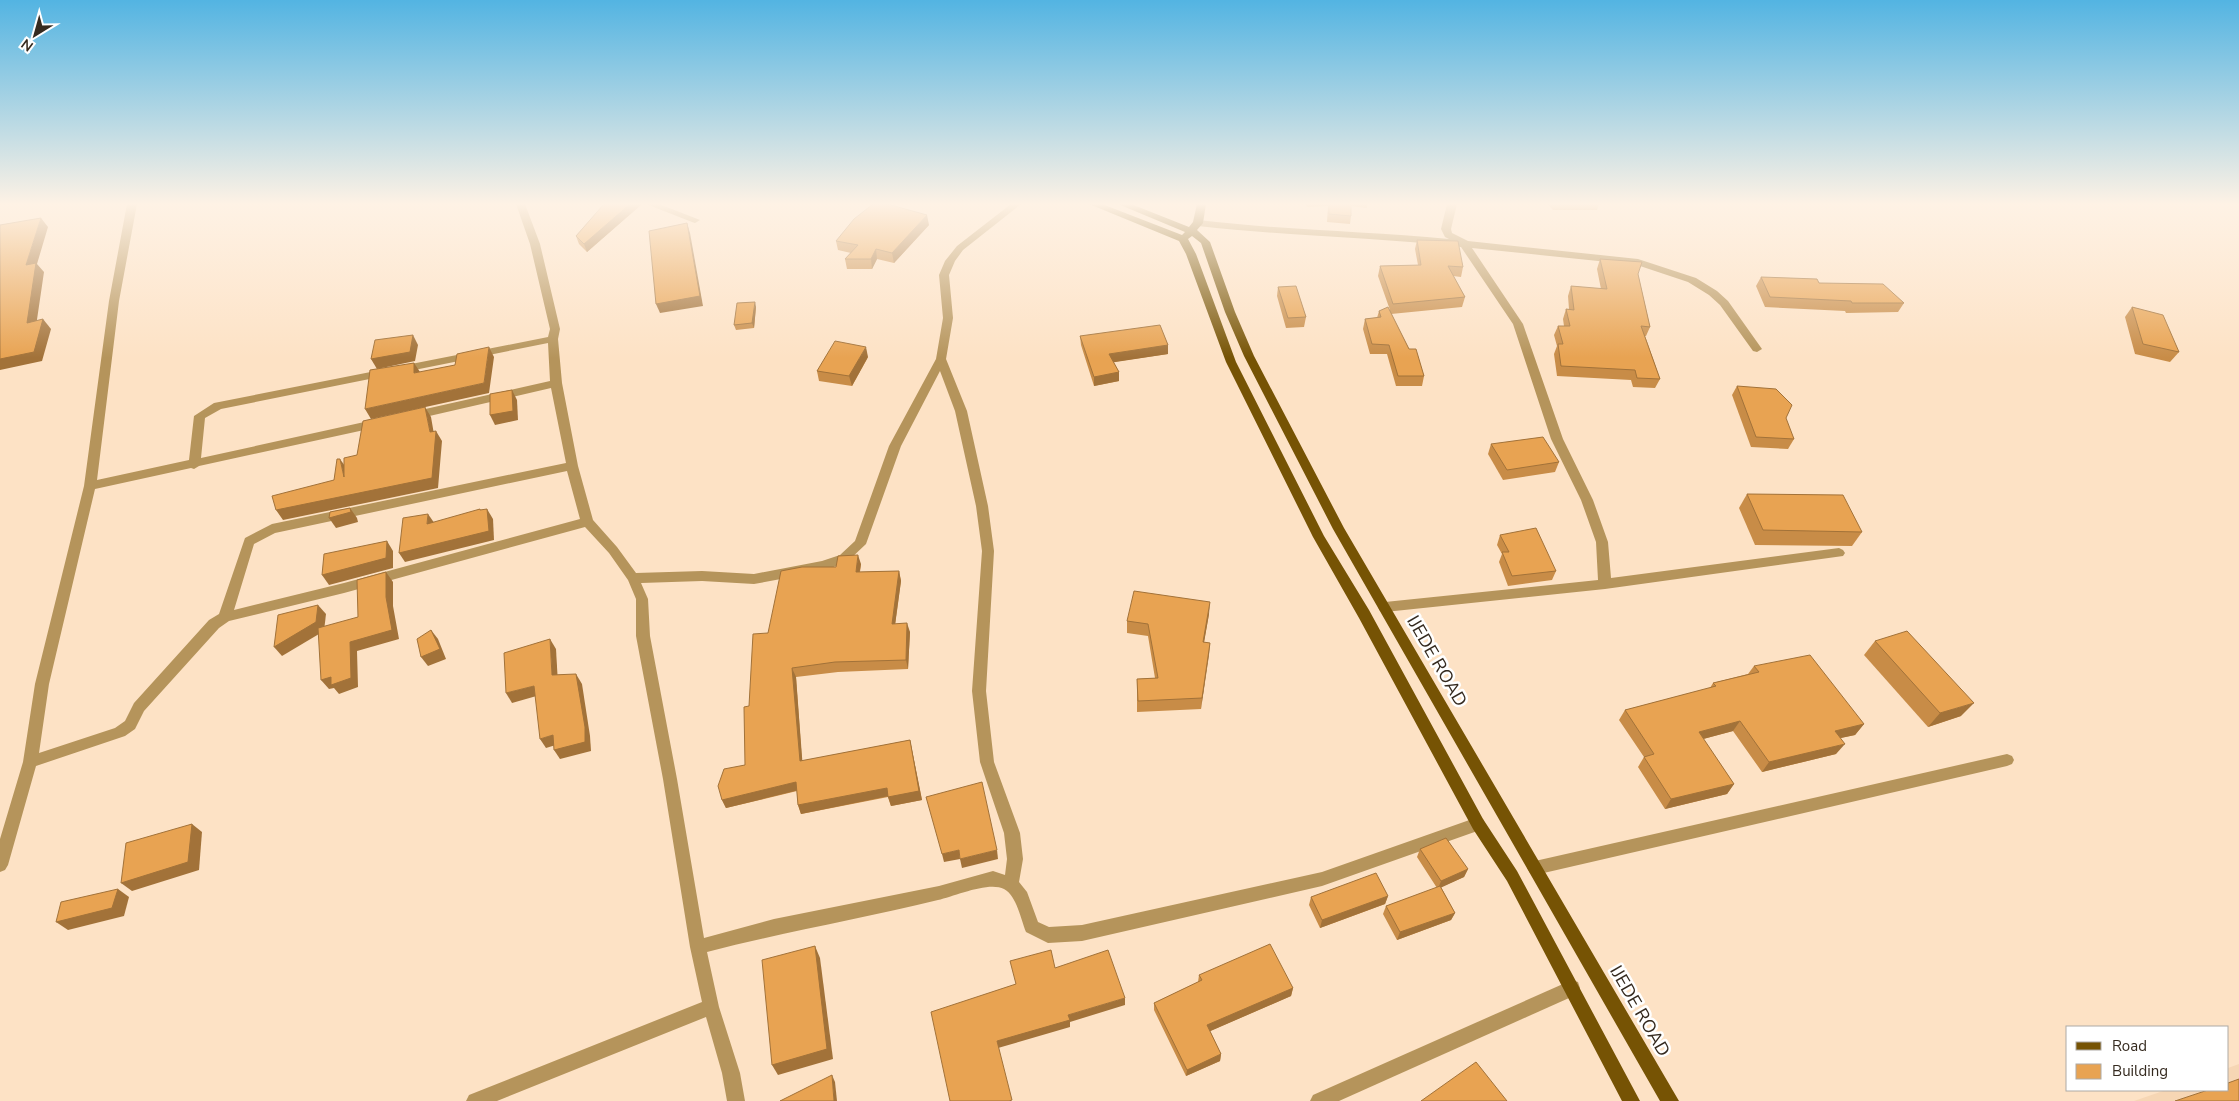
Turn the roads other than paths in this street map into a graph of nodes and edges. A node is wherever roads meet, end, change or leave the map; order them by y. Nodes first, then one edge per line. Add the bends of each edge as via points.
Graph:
1 (122, 255) edge
2 (538, 255) edge
3 (954, 255) edge
4 (1192, 255) edge
5 (1210, 255) edge
6 (1472, 255) edge
7 (1577, 255) edge
8 (553, 340) junction
9 (1758, 349) dead end
10 (941, 359) junction
11 (556, 384) junction
12 (194, 465) junction
13 (572, 466) junction
14 (90, 486) junction
15 (587, 522) junction
16 (1839, 553) dead end
17 (633, 578) junction
18 (1605, 584) junction
19 (1385, 607) junction
20 (225, 617) junction
21 (2007, 760) dead end
22 (30, 762) junction
23 (1478, 824) junction
24 (0, 860) edge
25 (1535, 868) junction
26 (1011, 884) junction
27 (698, 947) junction
28 (1572, 988) junction
29 (711, 1007) junction
30 (475, 1101) edge
31 (736, 1101) edge
32 (1319, 1101) edge
33 (1631, 1101) edge
34 (1670, 1101) edge

1 - 14 street
2 - 8 street via 555,329
3 - 10 street via 944,275 948,318
4 - 23 main road via 1231,362 1310,520
5 - 19 main road, IJEDE ROAD via 1249,356 1339,529
6 - 18 street via 1518,324 1557,439 1587,500 1602,542
7 - 9 street via 1638,262 1692,280 1724,303
8 - 11 street
8 - 12 street via 218,406 200,416
10 - 17 street via 895,446 860,544 844,558 824,566 754,579 702,576
10 - 26 street via 961,411 982,506 988,551 979,691 987,762 1012,833 1015,859
11 - 12 street
11 - 13 street
12 - 14 street
13 - 15 street
13 - 20 street via 272,529 248,541
14 - 22 street via 42,684
15 - 17 street
15 - 20 street
16 - 18 street
17 - 27 street via 642,599 643,636
18 - 19 street
19 - 25 main road, IJEDE ROAD
20 - 22 street via 214,624 139,707 130,725 120,732
21 - 25 street
22 - 24 street
23 - 26 street via 1322,880 1082,933 1048,935 1032,927 1021,897
23 - 28 main road via 1512,876
25 - 34 main road, IJEDE ROAD
26 - 27 street via 993,878
27 - 29 street
28 - 32 street
28 - 33 main road
29 - 30 street
29 - 31 street

